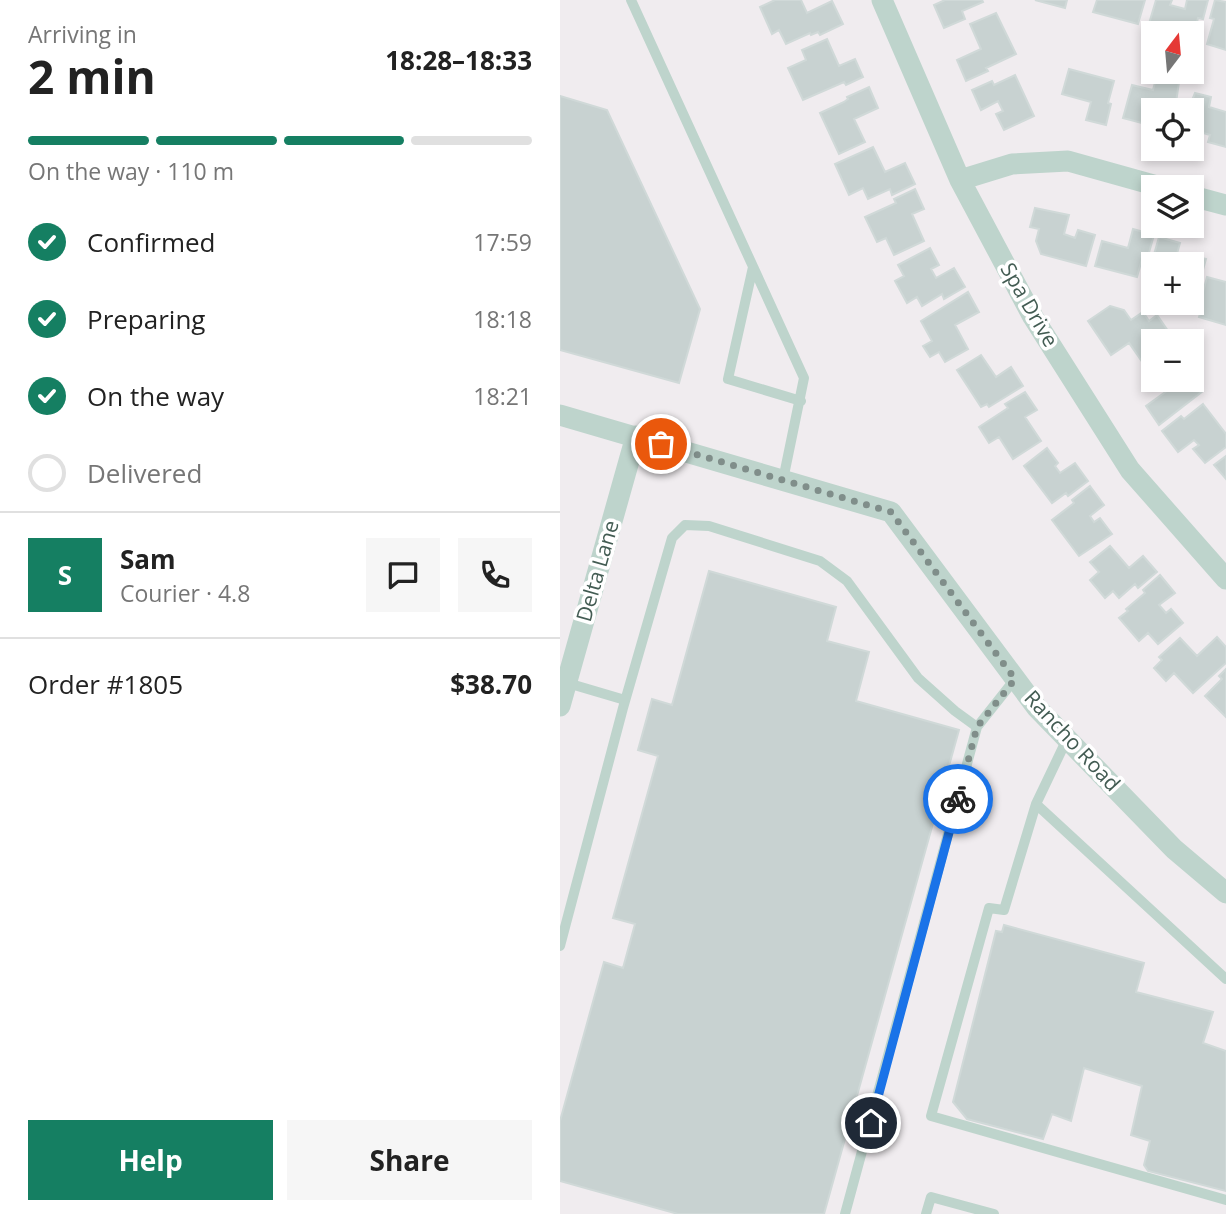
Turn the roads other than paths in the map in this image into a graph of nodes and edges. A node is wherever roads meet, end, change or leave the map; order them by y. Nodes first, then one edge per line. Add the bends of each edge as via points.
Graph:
1 (631, 0) edge
2 (882, 0) edge
3 (960, 180) junction
4 (1141, 181) edge
5 (1204, 199) edge
6 (1226, 205) edge
7 (753, 267) junction
8 (801, 401) junction
9 (560, 415) edge
10 (636, 436) junction
11 (783, 480) junction
12 (1226, 579) edge
13 (1015, 679) junction
14 (563, 681) edge
15 (625, 700) junction
16 (560, 706) edge
17 (977, 727) junction
18 (1067, 739) junction
19 (1036, 804) junction
20 (1226, 893) edge
21 (560, 946) edge
22 (1226, 979) edge
23 (1226, 1200) edge
24 (845, 1214) edge
25 (926, 1214) edge
26 (994, 1214) edge

1 - 7 lane
2 - 3 street, Spa Drive
3 - 4 street via 1012,164 1068,161
3 - 12 street, Spa Drive via 1033,317 1130,470
5 - 6 street
7 - 8 lane via 804,378
7 - 8 lane via 728,379
8 - 11 lane
9 - 10 street, Rancho Road
10 - 11 street, Rancho Road
10 - 14 street, Delta Lane
11 - 13 street, Rancho Road via 891,512
13 - 17 lane
13 - 18 street, Rancho Road
14 - 15 lane
14 - 16 street, Delta Lane
15 - 17 lane via 672,538 685,525 709,526 820,561 838,574 918,678
15 - 21 lane
17 - 24 lane
18 - 19 lane
18 - 20 street, Rancho Road via 1174,849
19 - 22 lane
19 - 23 lane via 1004,910 989,908 931,1116
25 - 26 lane via 930,1197

